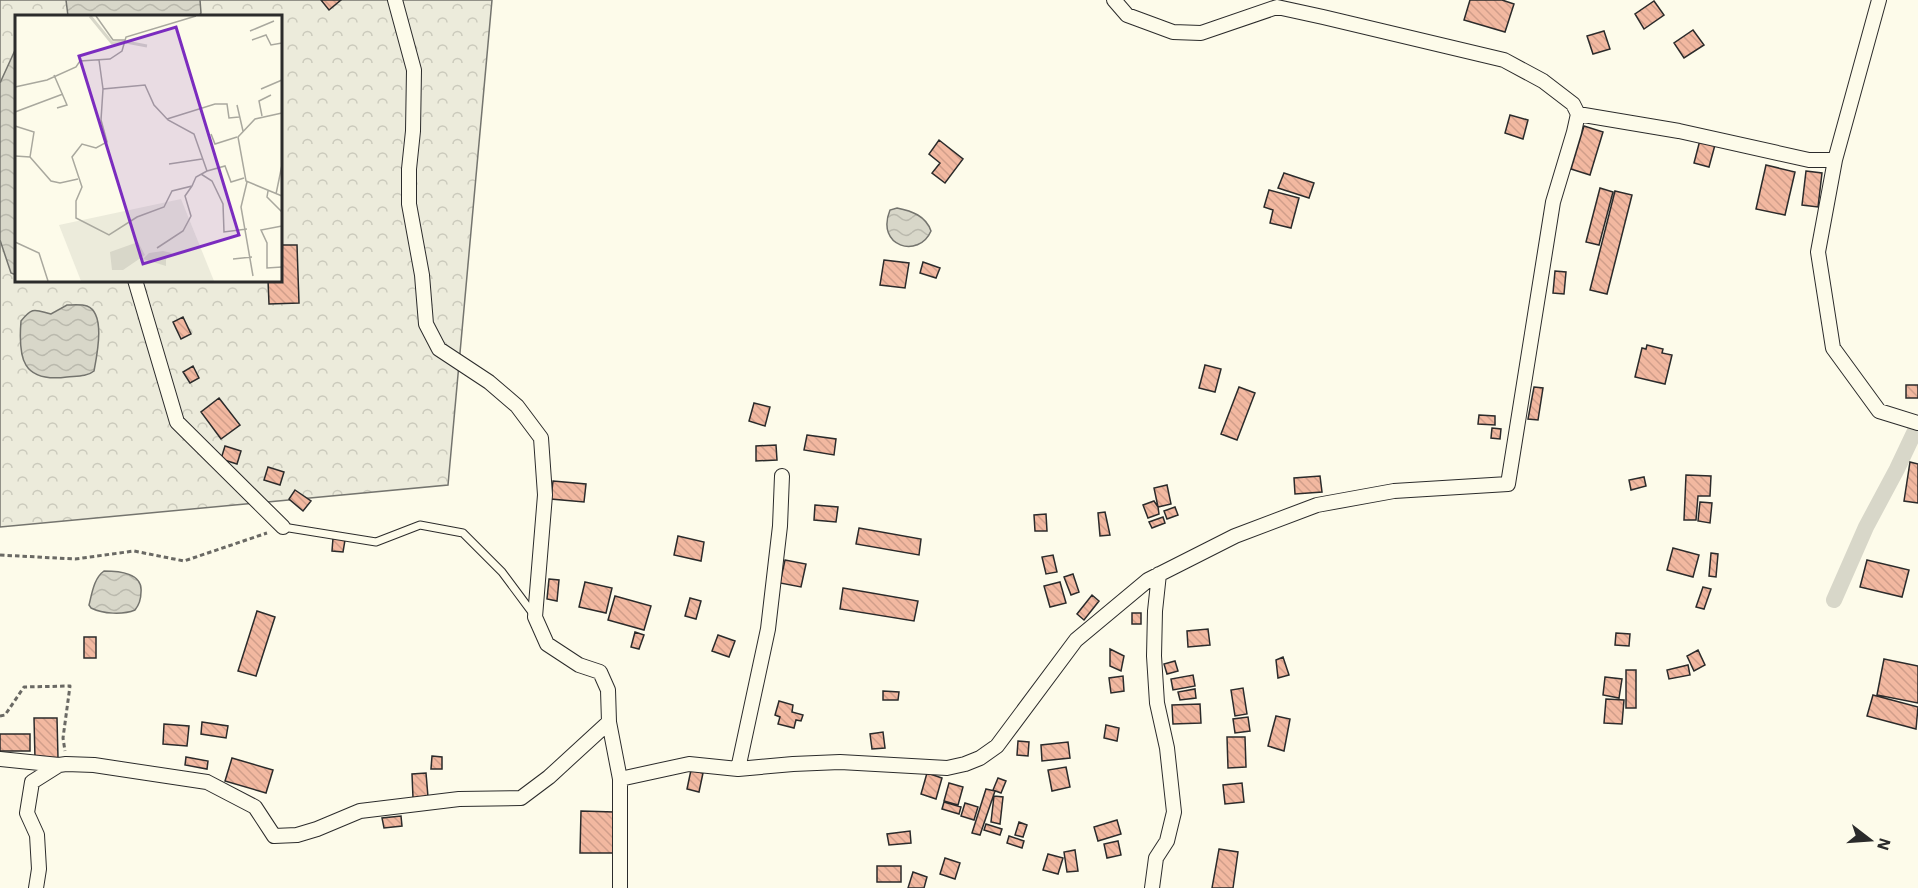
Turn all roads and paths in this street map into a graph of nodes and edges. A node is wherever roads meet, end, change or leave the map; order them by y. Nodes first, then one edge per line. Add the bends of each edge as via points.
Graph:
1 (395, 0) edge
2 (1114, 0) edge
3 (1879, 0) edge
4 (1578, 114) junction
5 (1834, 160) junction
6 (136, 282) edge
7 (1918, 423) edge
8 (782, 476) dead end
9 (283, 527) junction
10 (0, 555) edge
11 (1160, 574) junction
12 (535, 617) junction
13 (0, 716) edge
14 (609, 722) junction
15 (0, 759) edge
16 (62, 765) junction
17 (738, 769) junction
18 (620, 779) junction
19 (36, 888) edge
20 (620, 888) edge
21 (1152, 888) edge

1 - 12 street via 414,70 409,204 426,324 439,349 517,406 541,438 545,495
2 - 4 street via 1127,15 1173,32 1201,33 1277,7 1504,60 1543,81 1573,104
3 - 5 street
4 - 5 street via 1679,131 1809,160
4 - 11 street via 1553,202 1508,484 1394,491 1317,506 1235,536
5 - 7 street via 1818,252 1833,348 1879,411
6 - 9 street via 177,423
8 - 17 street via 768,629
9 - 10 path via 184,561 134,550 75,559
9 - 12 lane via 376,542 420,525 463,533 502,572
11 - 17 street via 1076,640 997,746 980,758 947,768 840,762
11 - 21 street via 1154,656 1157,704 1167,748 1174,812 1167,841 1156,858
12 - 14 street via 547,644 579,665 600,672 608,690
13 - 16 path via 5,715 24,687 70,686
14 - 16 street via 521,798 459,799 360,811 297,835 274,836 255,807 207,782 104,766
14 - 18 street
15 - 16 street
16 - 19 street via 32,782 27,813 37,835
17 - 18 street via 689,764
18 - 20 street

